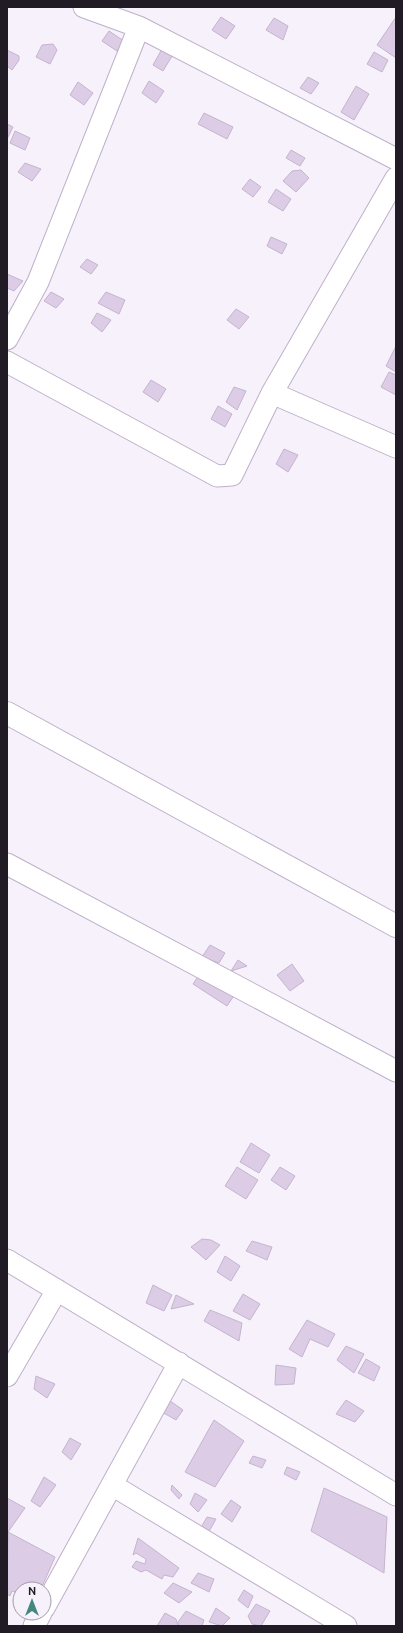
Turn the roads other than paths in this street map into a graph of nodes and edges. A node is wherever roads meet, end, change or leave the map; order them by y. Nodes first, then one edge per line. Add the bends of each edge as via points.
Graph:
1 (84, 7) edge
2 (139, 27) junction
3 (396, 159) edge
4 (396, 178) edge
5 (7, 339) edge
6 (7, 362) edge
7 (272, 393) junction
8 (396, 447) edge
9 (7, 713) edge
10 (7, 864) edge
11 (396, 926) edge
12 (396, 1071) edge
13 (7, 1260) edge
14 (57, 1290) junction
15 (179, 1363) junction
16 (7, 1376) edge
17 (112, 1485) junction
18 (396, 1494) edge
19 (52, 1594) edge
20 (346, 1626) edge

1 - 2 street
2 - 3 street
2 - 5 street via 38,282
4 - 7 street
6 - 7 street via 217,476 232,475
7 - 8 street
9 - 11 street
10 - 12 street
13 - 14 street
14 - 15 street
14 - 16 street
15 - 17 street
15 - 18 street
17 - 19 street
17 - 20 street

